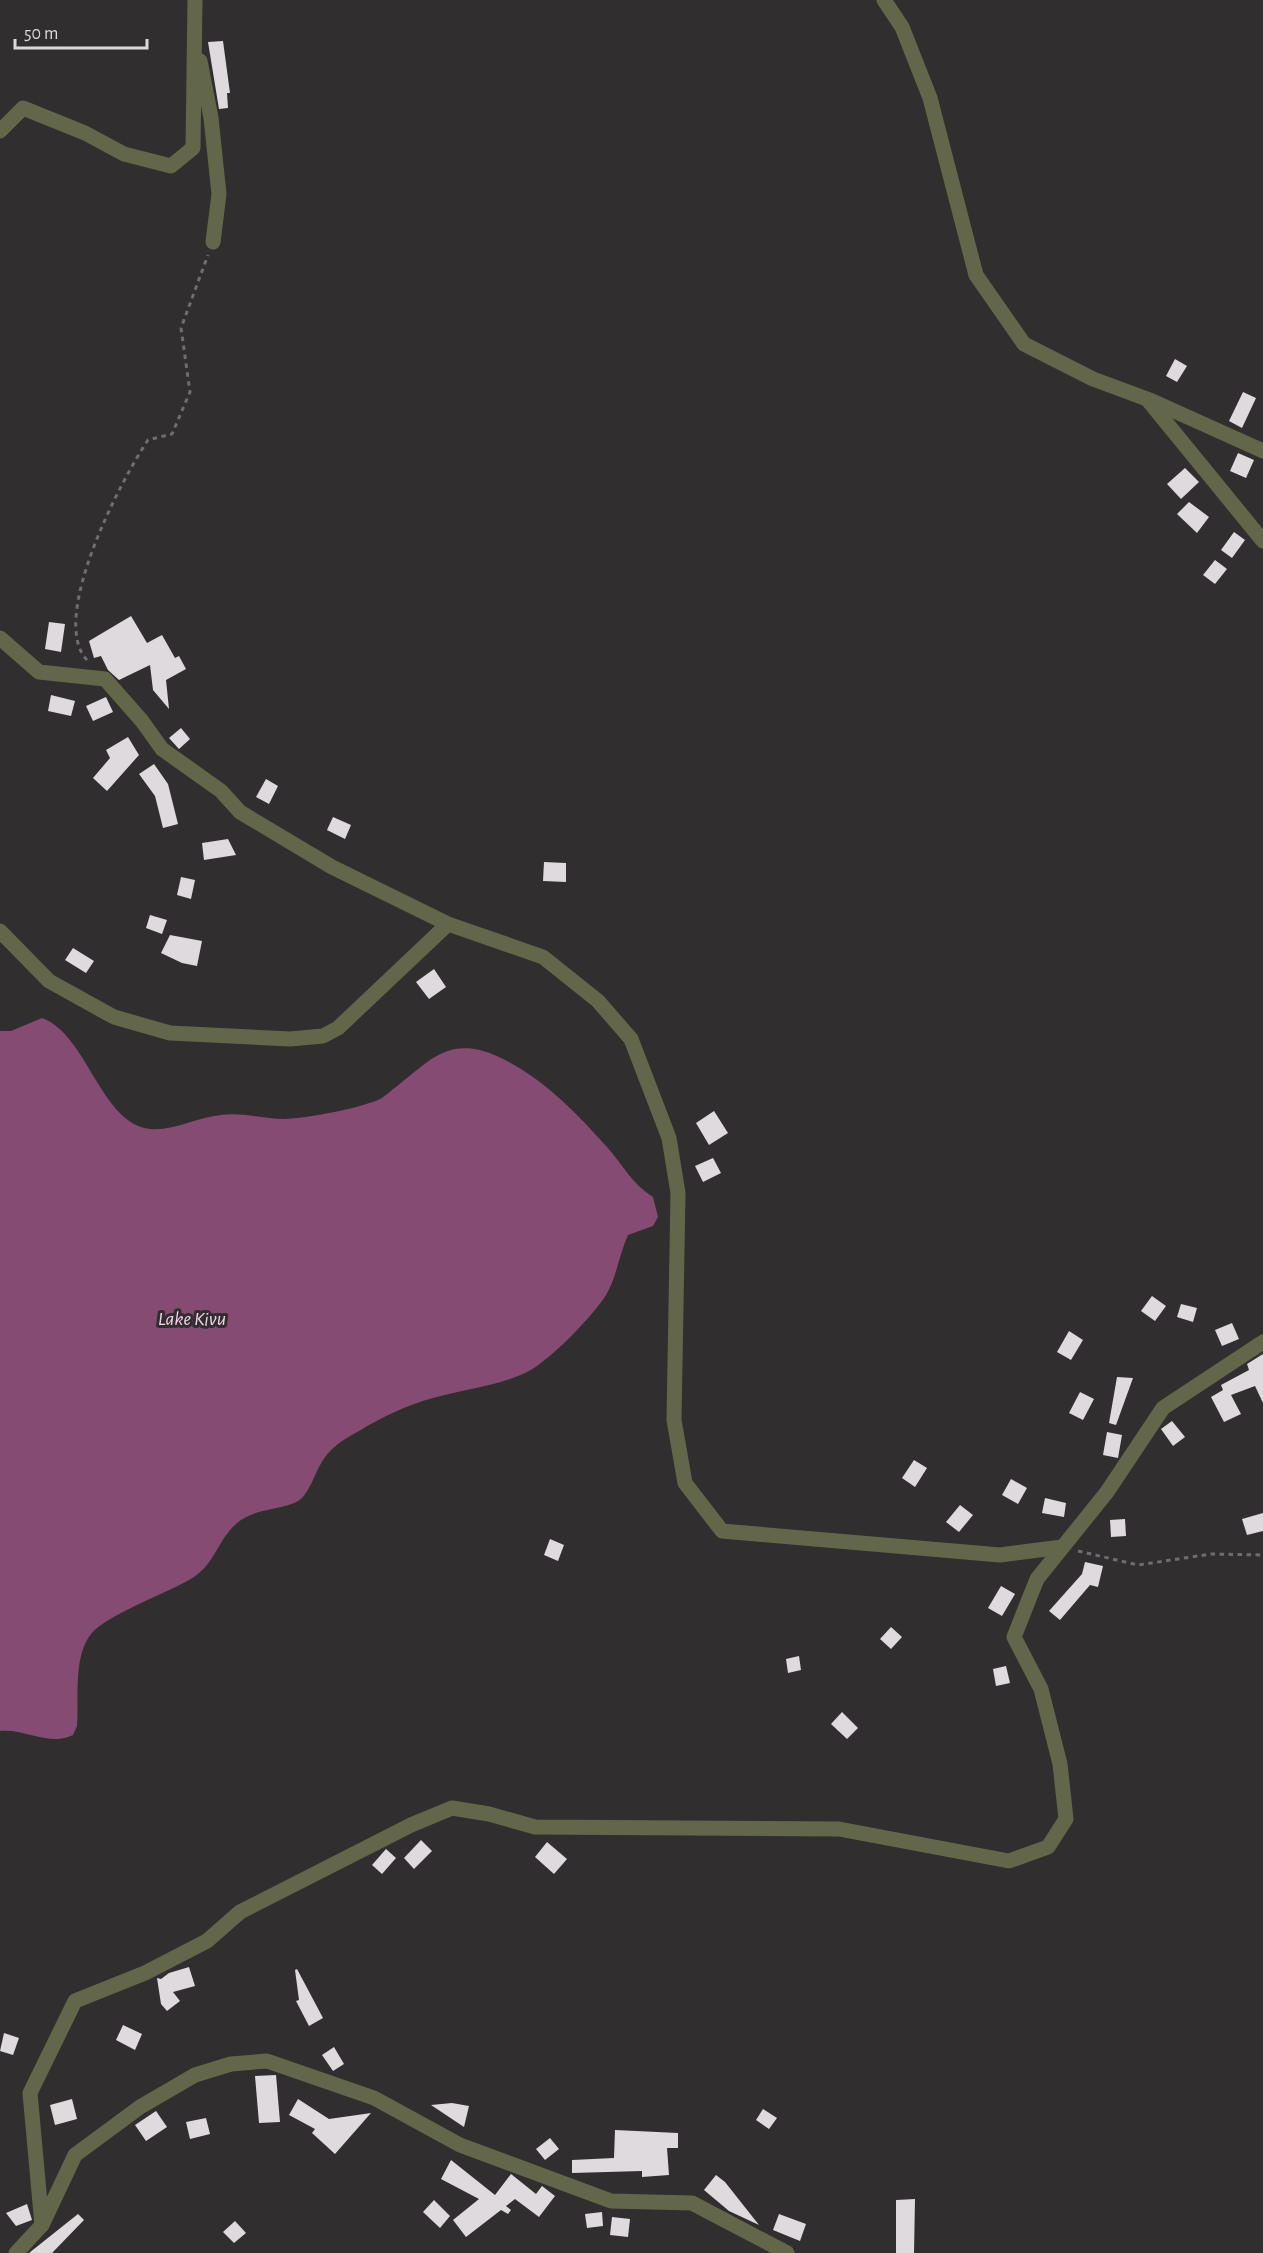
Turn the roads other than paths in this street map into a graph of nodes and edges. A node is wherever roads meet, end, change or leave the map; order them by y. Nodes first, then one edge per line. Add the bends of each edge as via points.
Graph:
1 (195, 0) edge
2 (884, 0) edge
3 (193, 28) junction
4 (0, 131) edge
5 (213, 242) road end
6 (1147, 399) junction
7 (1263, 451) edge
8 (1263, 541) edge
9 (0, 638) edge
10 (448, 924) junction
11 (0, 931) edge
12 (1263, 1342) edge
13 (1062, 1547) junction
14 (42, 2225) junction
15 (15, 2253) edge
16 (787, 2253) edge

1 - 3 street
2 - 6 street via 902,27 930,98 976,275 1024,344 1093,379
3 - 4 street via 194,148 171,166 124,154 23,108
3 - 5 street via 212,118 219,194
6 - 7 street
6 - 8 street
9 - 10 street via 39,672 105,679 162,749 221,791 240,812 332,867
10 - 11 street via 338,1028 323,1036 290,1039 175,1034 114,1017 49,981
10 - 13 street via 543,957 598,1001 631,1039 669,1138 678,1193 674,1420 685,1483 722,1531 1000,1555
12 - 13 street via 1163,1407 1107,1492
13 - 14 street via 1037,1579 1014,1637 1041,1689 1060,1764 1066,1819 1048,1847 1009,1861 839,1828 535,1827 452,1808 411,1824 240,1911 207,1941 145,1973 75,2001 30,2093
14 - 15 street
14 - 16 street via 75,2155 140,2108 195,2075 231,2064 267,2061 374,2098 460,2145 611,2201 692,2203

